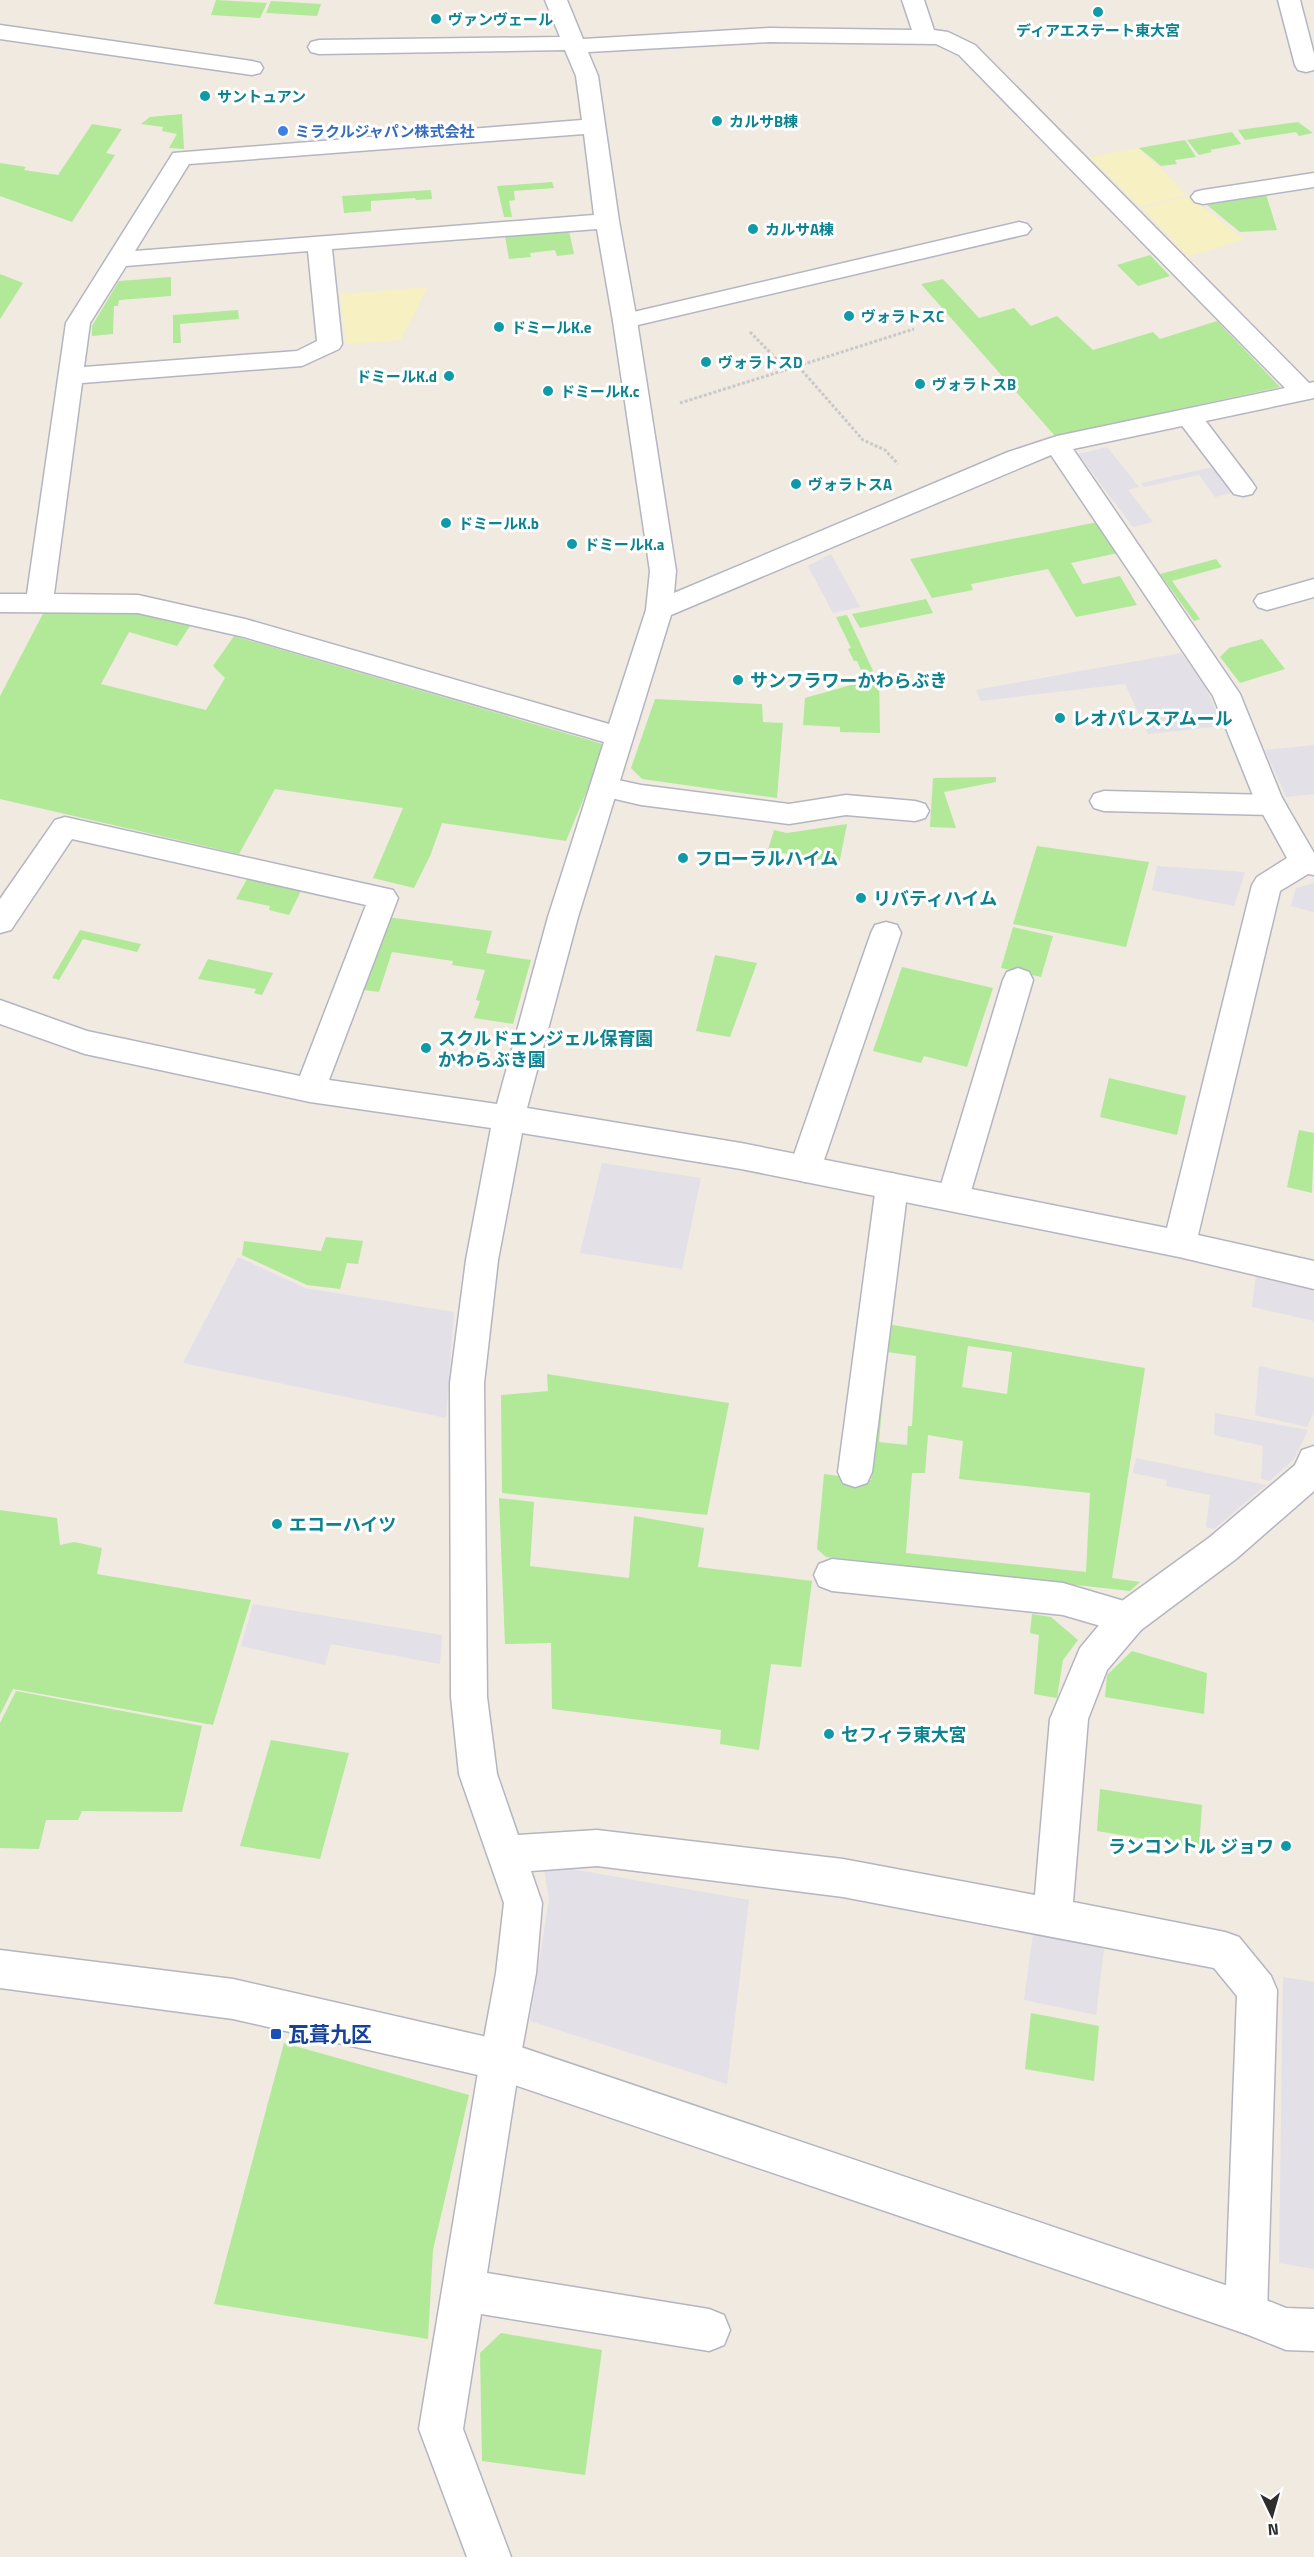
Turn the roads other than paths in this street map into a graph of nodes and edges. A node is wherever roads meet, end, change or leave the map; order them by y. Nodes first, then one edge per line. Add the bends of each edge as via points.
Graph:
1 (556, 0) edge
2 (913, 0) edge
3 (1289, 0) edge
4 (0, 32) edge
5 (925, 37) junction
6 (575, 44) junction
7 (319, 47) dead end
8 (1306, 65) dead end
9 (252, 68) dead end
10 (594, 126) junction
11 (1314, 180) edge
12 (1203, 197) dead end
13 (606, 221) junction
14 (1019, 229) dead end
15 (319, 243) junction
16 (118, 259) junction
17 (625, 321) junction
18 (72, 376) junction
19 (1309, 391) edge
20 (1189, 417) junction
21 (1057, 444) junction
22 (1243, 488) dead end
23 (1314, 588) edge
24 (1267, 601) dead end
25 (0, 603) edge
26 (39, 603) junction
27 (659, 610) junction
28 (620, 737) junction
29 (604, 787) junction
30 (1104, 801) dead end
31 (1272, 805) junction
32 (915, 811) dead end
33 (1309, 863) edge
34 (0, 922) edge
35 (886, 933) dead end
36 (1018, 981) dead end
37 (0, 1012) edge
38 (310, 1090) junction
39 (508, 1118) junction
40 (806, 1169) junction
41 (892, 1186) junction
42 (953, 1198) junction
43 (1179, 1244) junction
44 (1314, 1275) edge
45 (1314, 1461) edge
46 (855, 1472) dead end
47 (832, 1575) dead end
48 (1128, 1618) junction
49 (505, 1854) junction
50 (1052, 1917) junction
51 (0, 1969) edge
52 (500, 2060) junction
53 (463, 2290) junction
54 (1246, 2313) junction
55 (709, 2330) dead end
56 (1314, 2330) edge
57 (489, 2557) edge

1 - 6 street
2 - 5 street
3 - 8 street
4 - 9 street
5 - 6 street via 769,35
5 - 19 street via 940,37 967,50
6 - 7 street
6 - 10 street via 587,76
10 - 13 street
10 - 16 street via 181,158
11 - 12 street
13 - 15 street
13 - 17 street
14 - 17 street
15 - 16 street
15 - 18 street via 330,344 302,358
16 - 18 street via 78,323
17 - 27 street via 663,571
18 - 26 street
19 - 20 street
20 - 21 street
20 - 22 street
21 - 27 street
21 - 31 street via 1226,694
23 - 24 street
25 - 26 street
26 - 28 street via 138,604 245,628
27 - 28 street
28 - 29 street
29 - 32 street via 789,814 846,805
29 - 39 street via 563,917
30 - 31 street
31 - 33 street
33 - 43 street via 1267,885
34 - 38 street via 65,827 383,898
35 - 40 street
36 - 42 street
37 - 38 street via 85,1042
38 - 39 street
39 - 40 street
39 - 49 street via 482,1260 467,1383 469,1697 478,1774
40 - 41 street
41 - 42 street
41 - 46 street
42 - 43 street
43 - 44 street
45 - 48 street via 1308,1475 1223,1548
47 - 48 street via 1063,1599
48 - 50 street via 1092,1660 1069,1719
49 - 50 street via 597,1848 843,1878
49 - 52 street via 523,1903 516,1972
50 - 54 street via 1225,1951 1257,1990
51 - 52 street via 233,1999
52 - 53 street
52 - 54 street
53 - 55 street
53 - 57 street via 441,2429
54 - 56 street via 1286,2329

